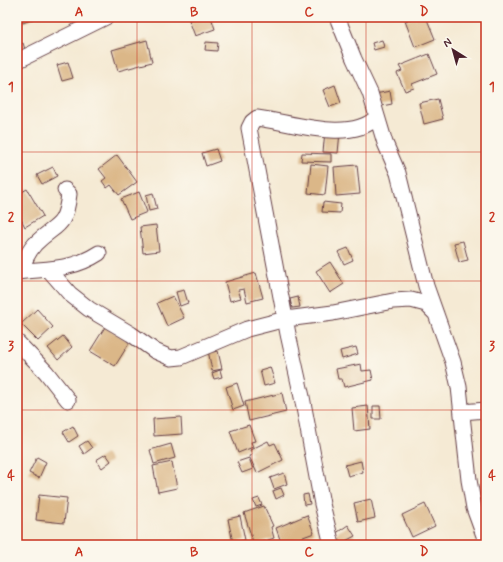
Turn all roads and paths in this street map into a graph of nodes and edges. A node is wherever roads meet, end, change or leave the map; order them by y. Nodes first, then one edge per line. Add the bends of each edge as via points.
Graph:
1 (106, 17) edge
2 (337, 17) edge
3 (17, 61) edge
4 (377, 117) junction
5 (65, 190) dead end
6 (98, 253) dead end
7 (50, 271) junction
8 (19, 272) edge
9 (437, 315) junction
10 (286, 319) junction
11 (17, 342) edge
12 (68, 400) dead end
13 (486, 410) edge
14 (462, 412) junction
15 (486, 541) edge
16 (332, 545) edge

1 - 3 street
2 - 4 street via 370,93
4 - 9 street via 398,173 424,279
4 - 10 street via 371,123 357,128 309,128 258,118 249,128
5 - 8 street via 69,194 62,221 29,251
6 - 7 street via 85,262
7 - 8 street
7 - 10 street via 70,294 89,309 155,351 171,358 182,357 247,329
9 - 10 street via 426,304 412,300
9 - 14 street via 453,362
10 - 16 street
11 - 12 street
13 - 14 street
14 - 15 street via 474,508

